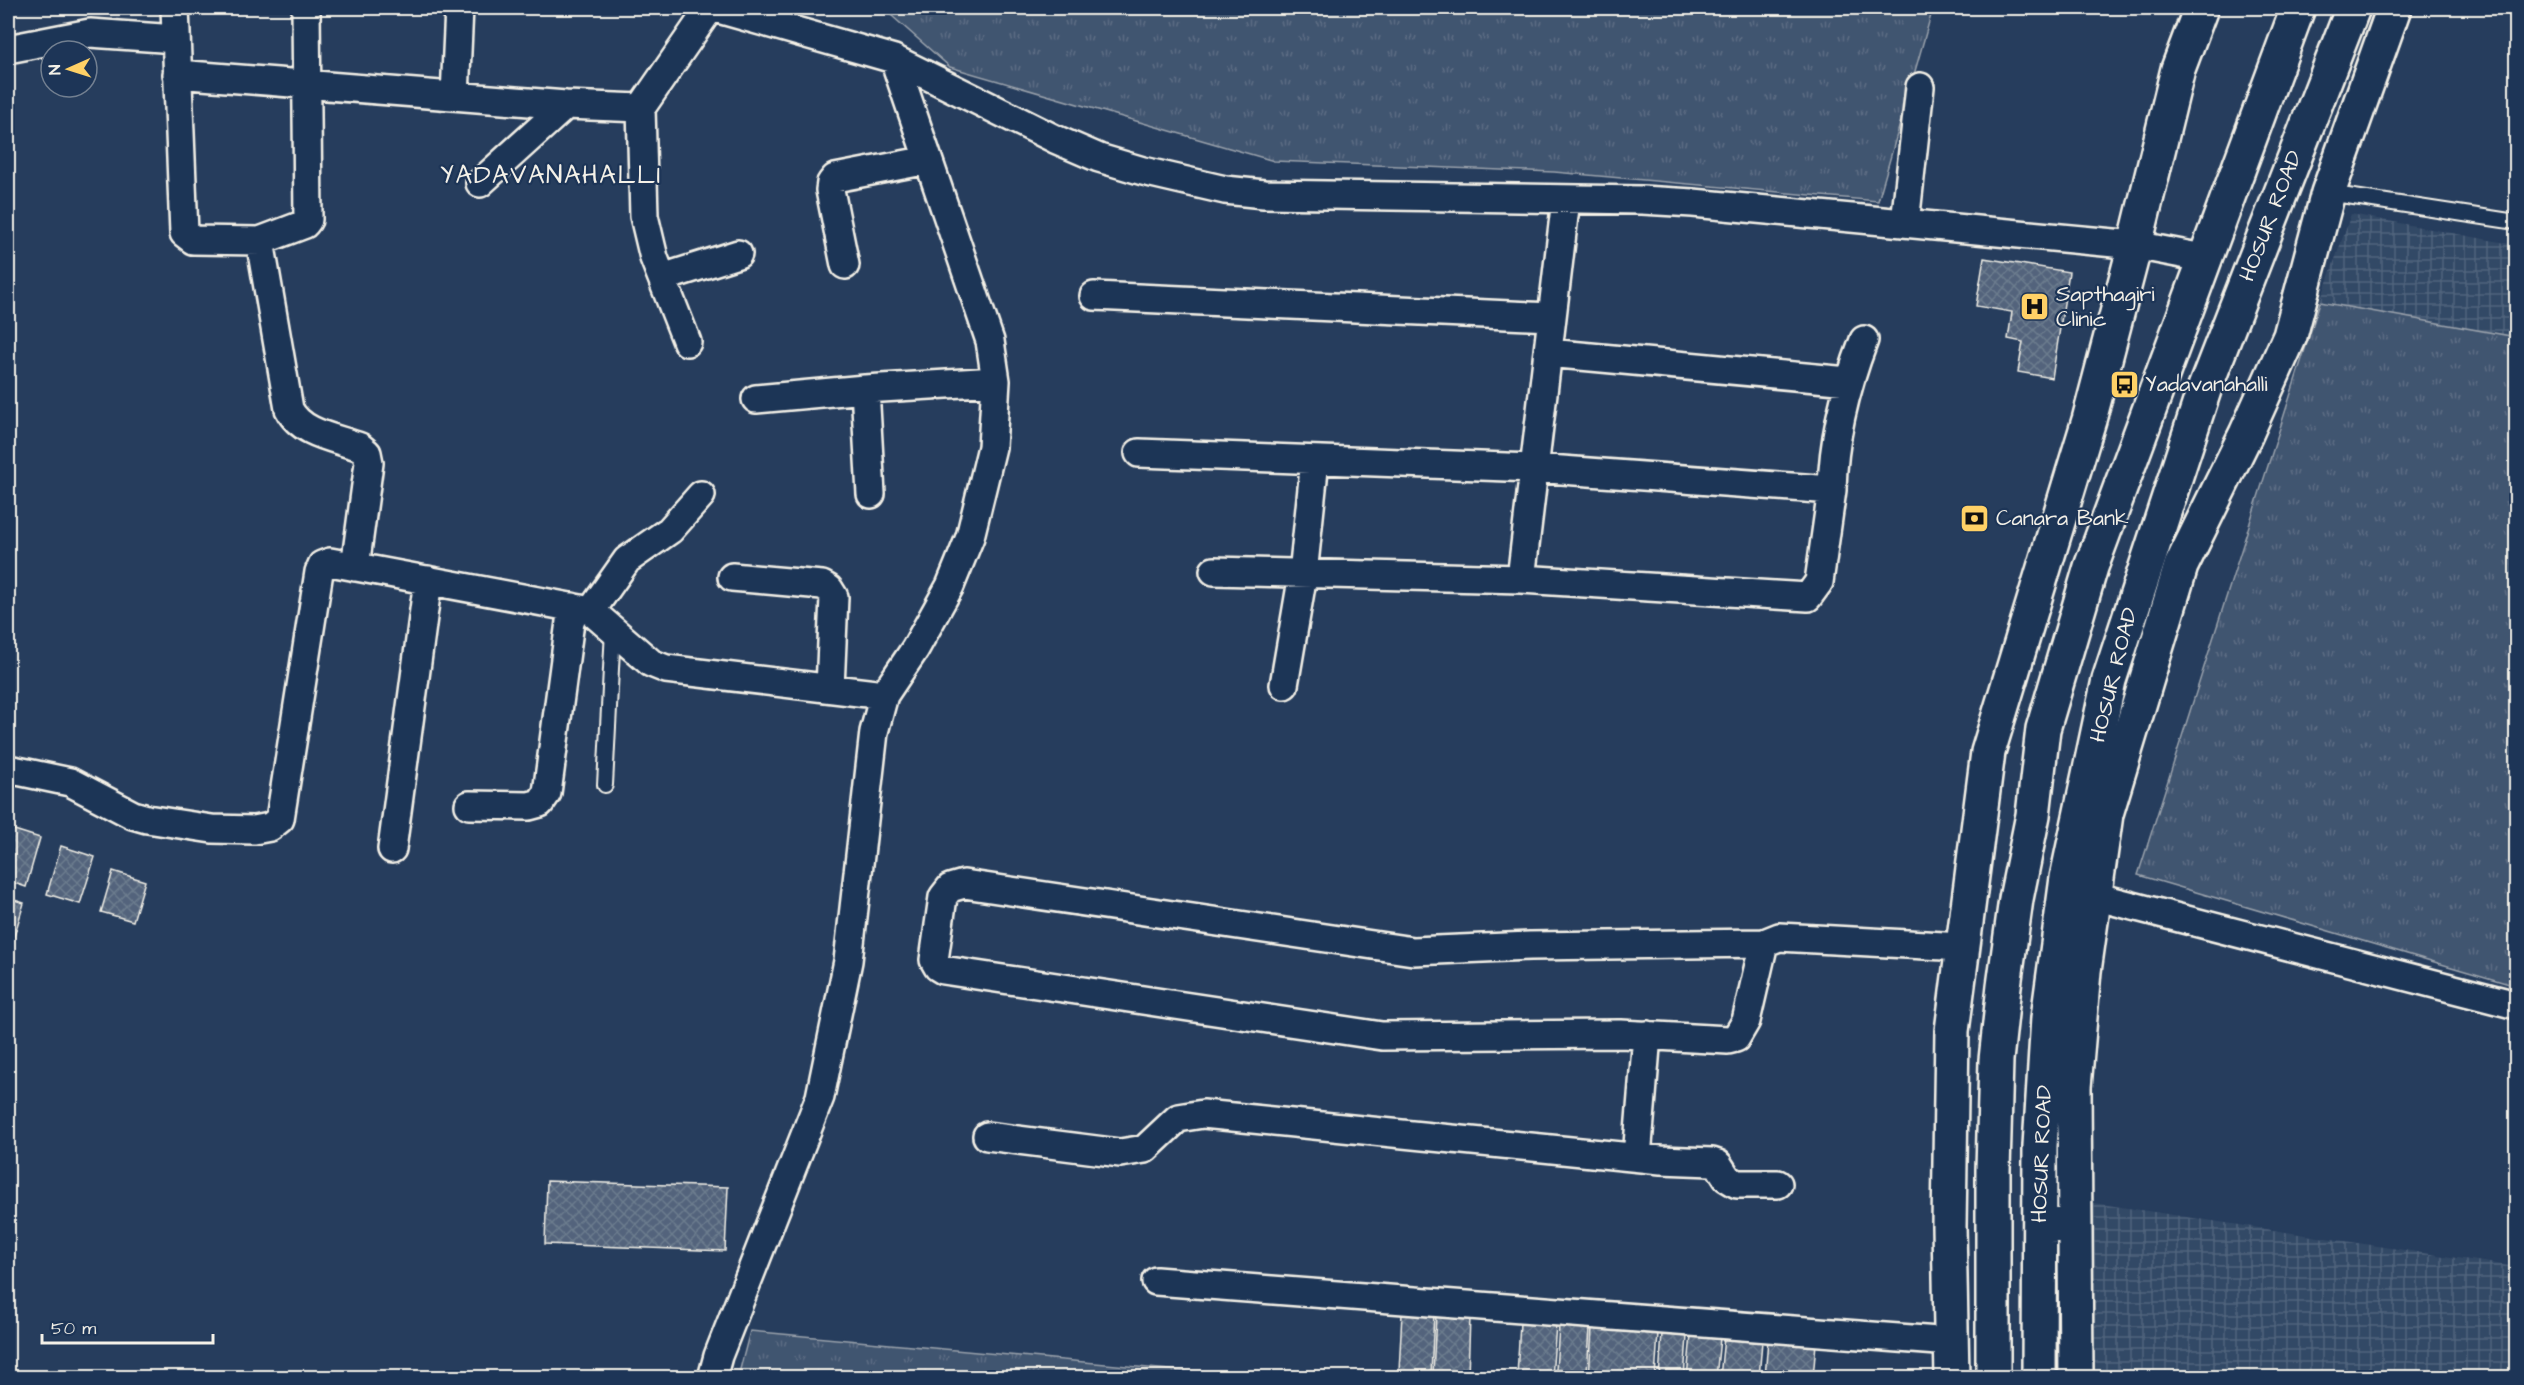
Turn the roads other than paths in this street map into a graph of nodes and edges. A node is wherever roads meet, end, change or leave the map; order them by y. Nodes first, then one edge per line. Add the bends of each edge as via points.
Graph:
1 (175, 8) edge
2 (306, 8) edge
3 (459, 8) edge
4 (713, 8) edge
5 (2201, 8) edge
6 (2298, 8) edge
7 (2353, 8) edge
8 (2394, 8) edge
9 (176, 39) junction
10 (8, 49) edge
11 (894, 59) junction
12 (177, 74) junction
13 (306, 84) junction
14 (1920, 87) dead end
15 (455, 96) junction
16 (566, 105) junction
17 (641, 108) junction
18 (928, 160) junction
19 (480, 183) dead end
20 (2328, 193) junction
21 (1566, 199) junction
22 (1905, 222) junction
23 (2517, 222) edge
24 (260, 241) junction
25 (2135, 245) junction
26 (738, 254) dead end
27 (2203, 258) junction
28 (845, 266) dead end
29 (662, 278) junction
30 (1094, 296) dead end
31 (1552, 317) junction
32 (1864, 340) dead end
33 (687, 342) dead end
34 (1548, 353) junction
35 (996, 381) junction
36 (1848, 381) junction
37 (865, 389) junction
38 (756, 399) dead end
39 (1139, 453) dead end
40 (1315, 460) junction
41 (1535, 468) junction
42 (1832, 490) junction
43 (871, 494) dead end
44 (700, 495) dead end
45 (355, 567) junction
46 (1214, 571) dead end
47 (1303, 574) junction
48 (732, 577) dead end
49 (1521, 579) junction
50 (428, 580) junction
51 (581, 609) junction
52 (613, 630) junction
53 (1284, 685) dead end
54 (830, 688) junction
55 (884, 695) junction
56 (8, 769) edge
57 (605, 785) dead end
58 (469, 805) dead end
59 (392, 849) dead end
60 (2094, 896) junction
61 (1764, 943) junction
62 (1962, 947) junction
63 (2517, 1005) edge
64 (1647, 1035) junction
65 (987, 1136) dead end
66 (1637, 1158) junction
67 (1778, 1184) dead end
68 (2074, 1225) junction
69 (2040, 1226) junction
70 (1156, 1281) dead end
71 (1951, 1342) junction
72 (712, 1377) edge
73 (1952, 1377) edge
74 (1993, 1377) edge
75 (2039, 1377) edge
76 (2076, 1377) edge

1 - 9 street
2 - 13 street
3 - 15 street
4 - 11 street
4 - 17 street
5 - 25 main road via 2178,69
6 - 27 main road, HOSUR ROAD
7 - 69 main road, HOSUR ROAD via 2204,390 2109,680 2067,878 2048,1018 2040,1146
8 - 20 main road
9 - 10 street via 90,33
9 - 12 street
11 - 18 street
11 - 21 street via 1099,158 1225,190
12 - 13 street
12 - 24 street via 184,233 193,240
13 - 15 street
13 - 24 street via 308,220
14 - 22 street
15 - 16 street
16 - 17 street
16 - 19 street
17 - 29 street via 644,216
18 - 28 street via 835,178 831,183
18 - 35 street via 990,341
20 - 23 lane
20 - 60 main road via 2290,336 2181,566 2106,814
21 - 22 street via 1694,203
21 - 31 street
22 - 25 street
24 - 45 street via 289,409 294,419 367,453 369,463
25 - 27 street
25 - 62 main road via 2089,420 1988,752
26 - 29 street
27 - 74 main road, HOSUR ROAD via 2091,567 2043,729 1996,1060
29 - 33 street
30 - 31 street
31 - 34 street
32 - 36 street
34 - 36 street
34 - 41 street
35 - 37 street
35 - 55 street via 992,447 970,537 950,586
36 - 42 street
37 - 38 street
37 - 43 street
39 - 40 street
40 - 41 street
40 - 47 street
41 - 42 street
41 - 49 street
42 - 49 street via 1819,582 1808,597
44 - 51 street via 670,530 627,560
45 - 50 street
45 - 56 street via 330,562 322,565 319,572 280,819 270,827 212,829 147,819 70,782
46 - 47 street
47 - 49 street
47 - 53 street
48 - 54 street via 822,585 829,589 834,597
50 - 51 street
50 - 59 street
51 - 52 street
51 - 58 street via 547,792 540,803 529,806
52 - 54 street via 651,663 666,669
52 - 57 lane
54 - 55 street
55 - 72 street via 874,732 848,961 820,1097
60 - 63 street
60 - 68 main road via 2073,1087
61 - 62 street via 1779,937
61 - 64 street via 1746,1021 1736,1038
61 - 64 street via 1413,951 964,884 950,888 943,897 934,960 943,970 1382,1036
62 - 71 main road via 1952,1030
64 - 66 street
65 - 66 street via 1120,1153 1145,1149 1178,1118 1203,1114
66 - 67 street via 1712,1162 1719,1164 1727,1178 1737,1184
68 - 69 main road
68 - 76 main road
69 - 75 main road, HOSUR ROAD
70 - 71 street
71 - 73 main road

